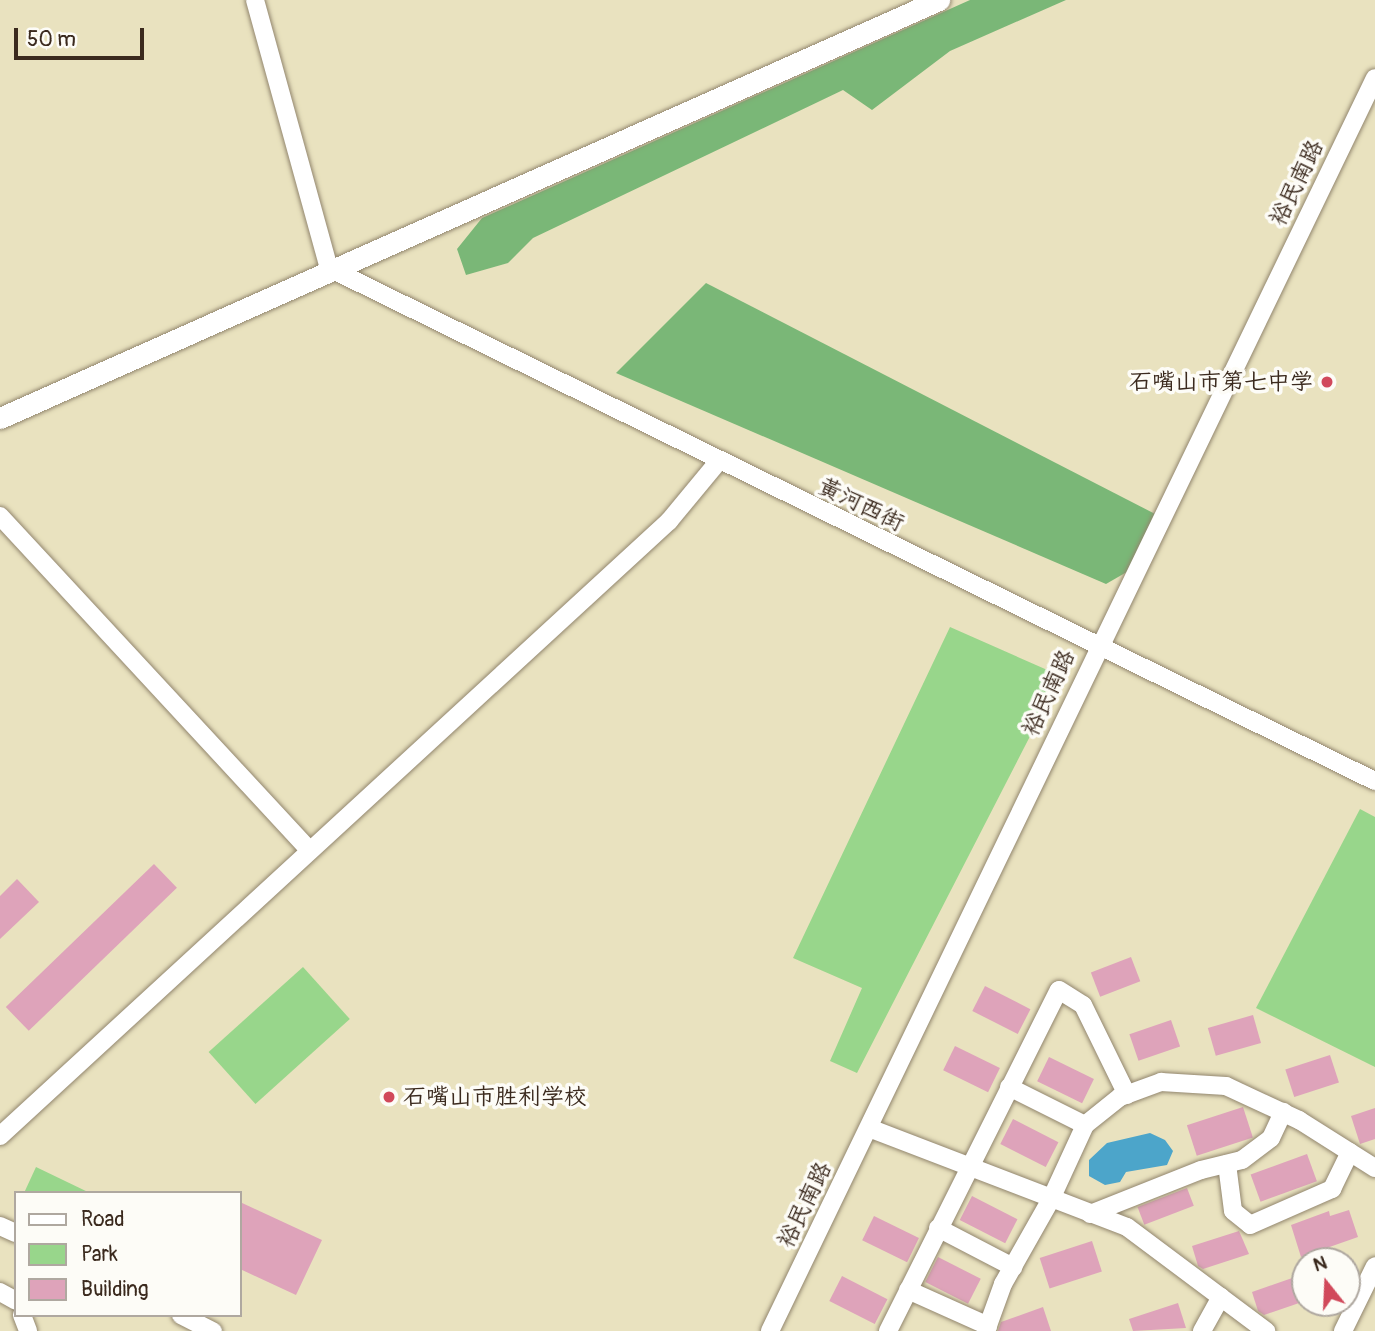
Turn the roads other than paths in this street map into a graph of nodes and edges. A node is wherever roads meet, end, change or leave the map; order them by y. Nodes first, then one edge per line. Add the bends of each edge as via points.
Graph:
1 (255, 0) edge
2 (940, 0) edge
3 (1375, 78) edge
4 (329, 268) junction
5 (0, 418) edge
6 (718, 462) junction
7 (0, 516) edge
8 (1098, 648) junction
9 (1375, 781) edge
10 (310, 851) junction
11 (1009, 1087) junction
12 (1127, 1095) junction
13 (1283, 1112) junction
14 (1085, 1125) junction
15 (869, 1128) junction
16 (0, 1136) edge
17 (1350, 1152) junction
18 (1227, 1164) junction
19 (966, 1168) junction
20 (1375, 1168) edge
21 (1051, 1199) junction
22 (1090, 1214) junction
23 (937, 1228) junction
24 (1375, 1266) edge
25 (1013, 1267) junction
26 (908, 1290) junction
27 (1221, 1297) junction
28 (185, 1317) edge
29 (987, 1328) edge
30 (213, 1331) edge
31 (771, 1331) edge
32 (888, 1331) edge
33 (1202, 1331) edge
34 (1266, 1331) edge
35 (1343, 1331) edge

1 - 4 street
2 - 4 main road
3 - 8 street, 裕民南路
4 - 5 main road
4 - 6 street, 黄河西街
6 - 8 street, 黄河西街
6 - 10 street via 669,521
7 - 10 street
8 - 9 street, 黄河西街
8 - 15 street, 裕民南路
10 - 16 street
11 - 12 street via 1059,990 1083,1005
11 - 14 street
11 - 19 street
12 - 13 street via 1161,1083 1226,1086
12 - 14 street
13 - 17 street
13 - 18 street via 1271,1138 1242,1160
14 - 21 street
15 - 19 street
15 - 31 street, 裕民南路
17 - 18 street via 1332,1189 1250,1225 1233,1211
17 - 20 street
18 - 22 street
19 - 21 street
19 - 23 street
21 - 22 street
21 - 25 street
22 - 27 street via 1127,1227
23 - 25 street
23 - 26 street
24 - 35 street
25 - 29 street
26 - 29 street
26 - 32 street
27 - 33 street
27 - 34 street
28 - 30 street

